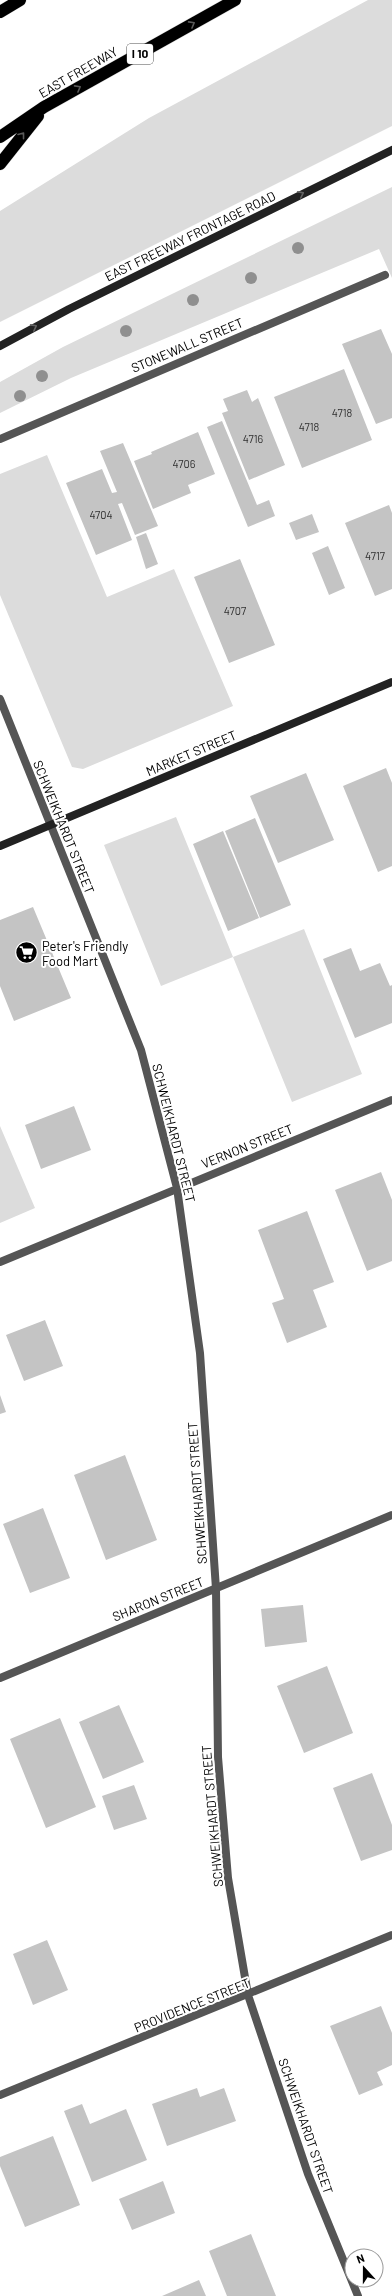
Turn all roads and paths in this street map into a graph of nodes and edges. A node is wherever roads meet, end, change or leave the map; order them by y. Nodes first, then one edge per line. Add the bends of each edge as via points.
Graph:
1 (20, 0) edge
2 (235, 0) edge
3 (0, 12) edge
4 (44, 107) junction
5 (0, 137) edge
6 (392, 150) edge
7 (0, 164) edge
8 (385, 275) dead end
9 (0, 346) edge
10 (0, 439) edge
11 (392, 682) edge
12 (0, 699) edge
13 (50, 825) junction
14 (0, 846) edge
15 (392, 1100) edge
16 (177, 1188) junction
17 (0, 1262) edge
18 (392, 1515) edge
19 (216, 1588) junction
20 (0, 1678) edge
21 (392, 1935) edge
22 (248, 1995) junction
23 (0, 2095) edge
24 (358, 2296) edge

1 - 3 highway
4 -> 2 highway, EAST FREEWAY / I 10
4 - 5 highway, EAST FREEWAY / I 10
7 -> 4 highway
9 -> 6 main road, EAST FREEWAY FRONTAGE ROAD via 69,309
8 - 10 street, STONEWALL STREET
11 - 13 main road, MARKET STREET
12 - 13 street, SCHWEIKHARDT STREET
13 - 14 main road, MARKET STREET
13 - 16 street, SCHWEIKHARDT STREET via 141,1050
15 - 16 street, VERNON STREET
16 - 17 street, VERNON STREET
16 - 19 street, SCHWEIKHARDT STREET via 200,1353
18 - 19 street, SHARON STREET
19 - 20 street, SHARON STREET
19 - 22 street, SCHWEIKHARDT STREET via 219,1764 228,1878
21 - 22 street, PROVIDENCE STREET
22 - 23 street, PROVIDENCE STREET
22 - 24 street, SCHWEIKHARDT STREET via 308,2174

